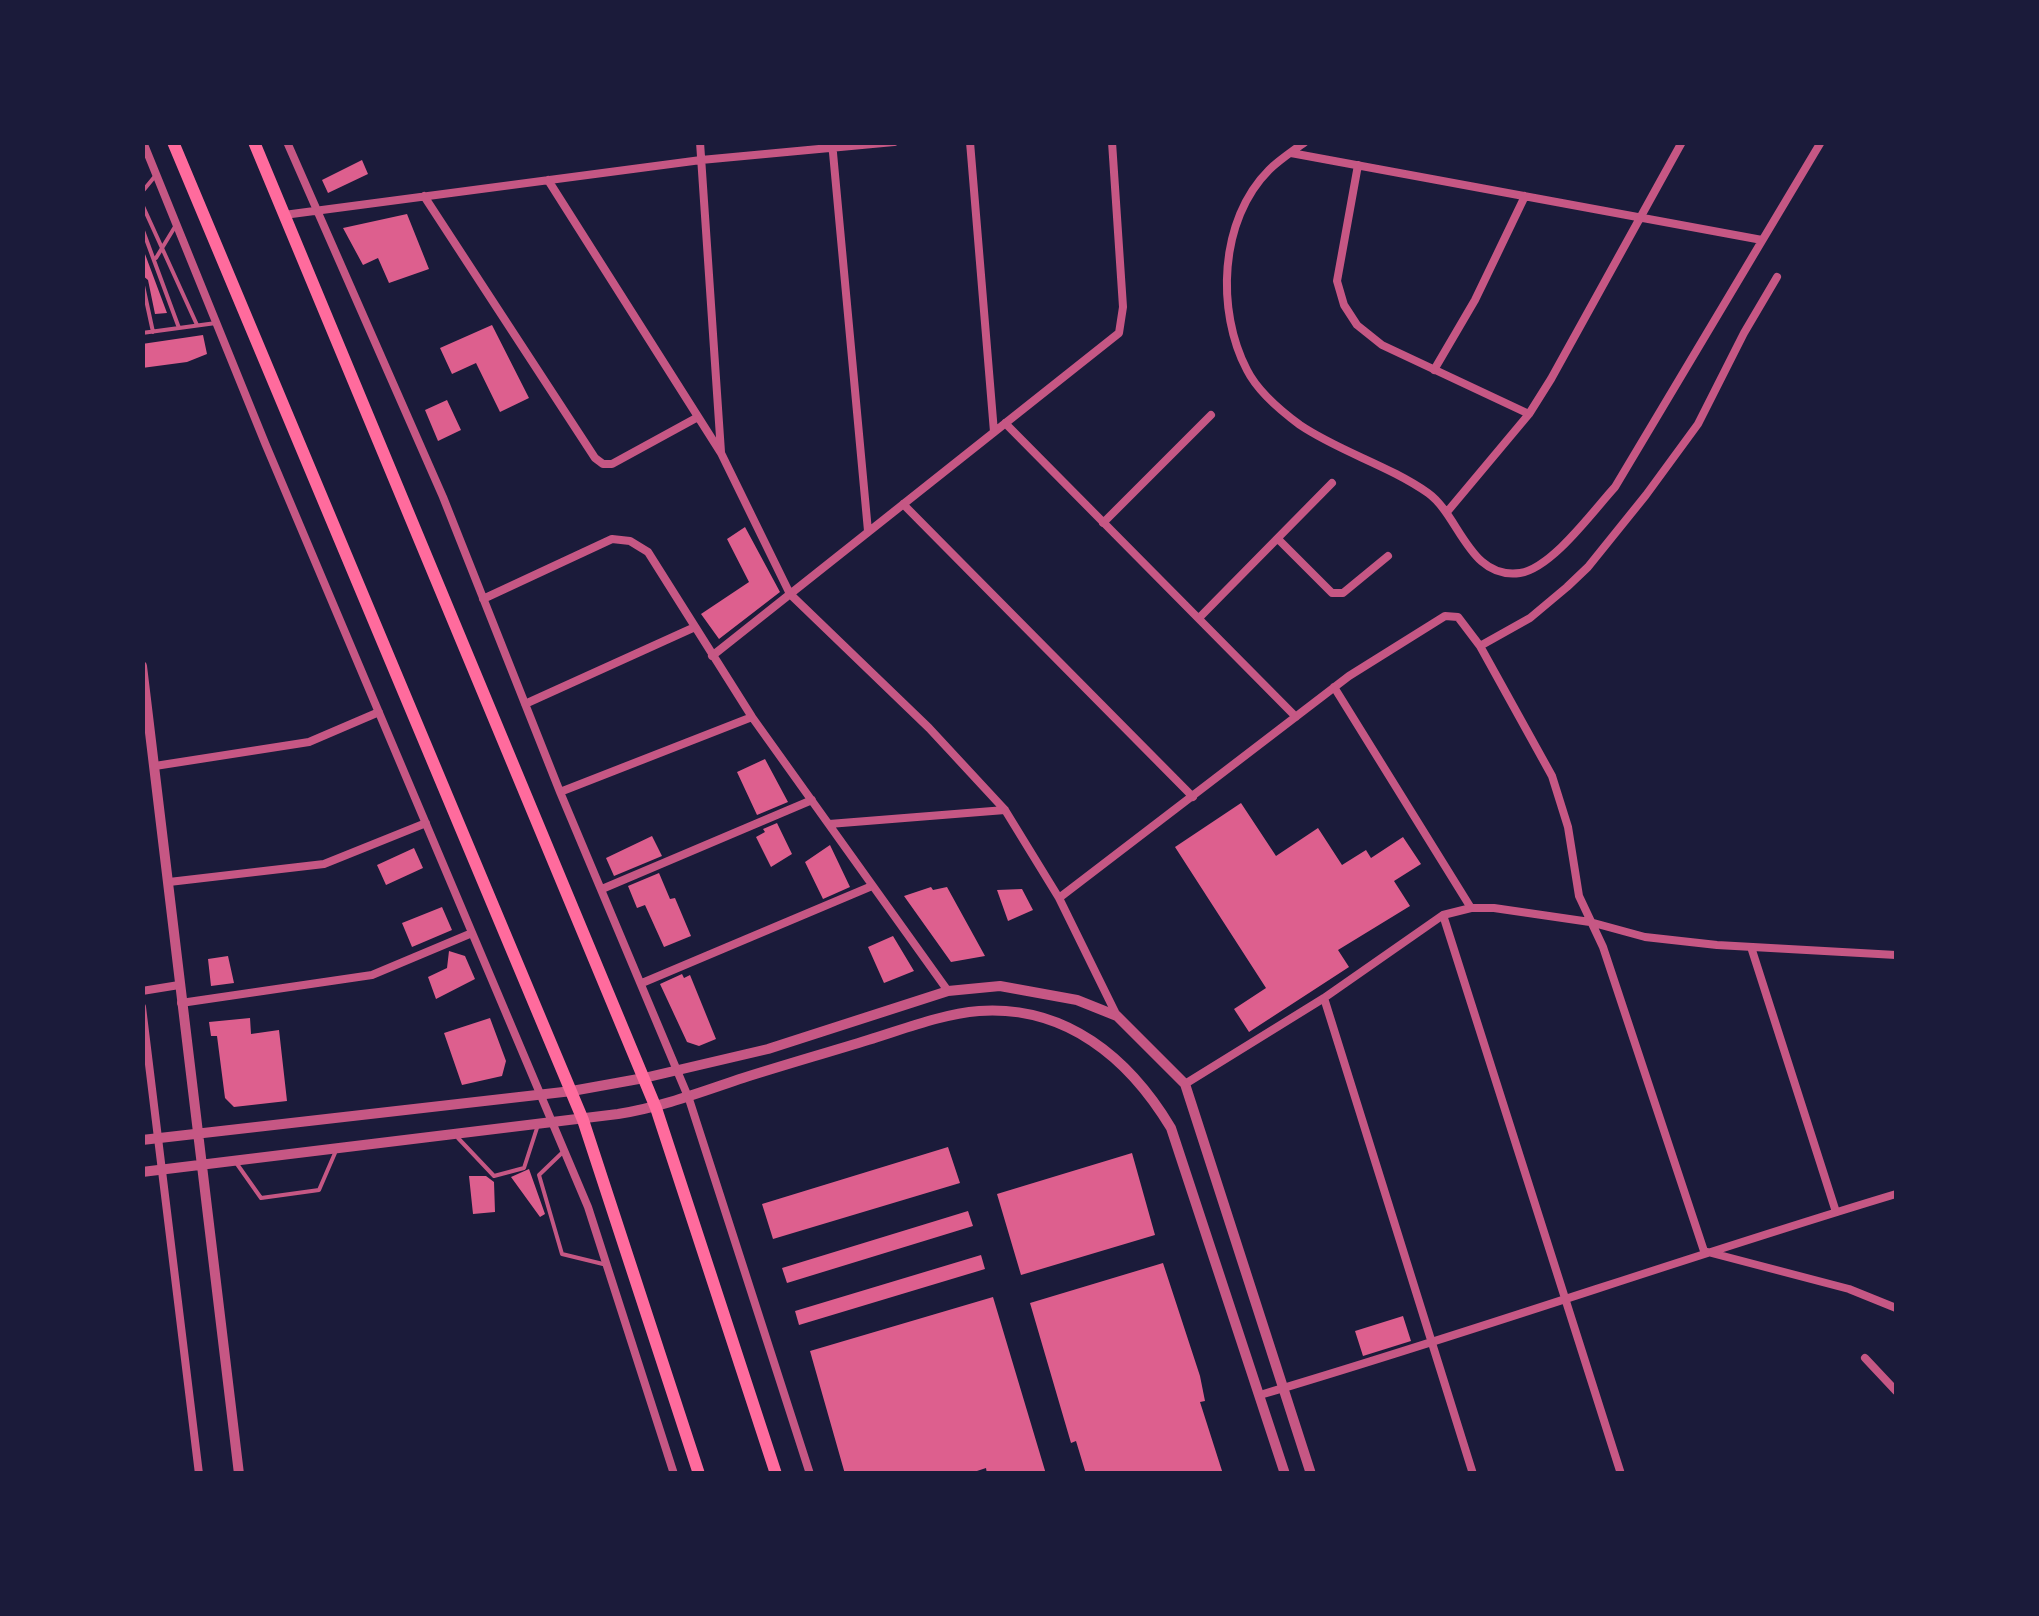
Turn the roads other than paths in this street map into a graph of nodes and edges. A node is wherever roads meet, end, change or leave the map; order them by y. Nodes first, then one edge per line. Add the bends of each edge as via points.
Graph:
1 (143, 142) edge
2 (173, 142) edge
3 (254, 142) edge
4 (287, 142) edge
5 (700, 142) edge
6 (894, 142) edge
7 (970, 142) edge
8 (1112, 142) edge
9 (1305, 142) edge
10 (1682, 142) edge
11 (1821, 142) edge
12 (833, 145) edge
13 (1291, 152) junction
14 (701, 160) junction
15 (1358, 165) junction
16 (156, 175) junction
17 (548, 180) junction
18 (142, 192) edge
19 (424, 196) junction
20 (1525, 196) junction
21 (142, 204) edge
22 (316, 210) junction
23 (284, 214) junction
24 (1639, 217) junction
25 (176, 225) junction
26 (142, 228) edge
27 (1762, 240) junction
28 (162, 249) junction
29 (156, 258) junction
30 (1776, 277) dead end
31 (142, 281) edge
32 (216, 322) junction
33 (197, 325) junction
34 (179, 328) junction
35 (154, 332) junction
36 (142, 333) edge
37 (1434, 370) junction
38 (1529, 414) junction
39 (1210, 416) dead end
40 (698, 417) junction
41 (1006, 423) junction
42 (994, 432) junction
43 (722, 453) junction
44 (1332, 483) dead end
45 (904, 504) junction
46 (1447, 512) junction
47 (1103, 523) junction
48 (868, 532) junction
49 (1278, 538) junction
50 (1388, 556) dead end
51 (790, 594) junction
52 (483, 600) junction
53 (1198, 618) junction
54 (695, 627) junction
55 (1480, 646) junction
56 (712, 656) junction
57 (142, 666) edge
58 (1334, 687) junction
59 (525, 704) junction
60 (379, 712) junction
61 (752, 717) junction
62 (1296, 717) junction
63 (155, 766) junction
64 (560, 792) junction
65 (1193, 797) junction
66 (812, 800) junction
67 (1005, 810) junction
68 (426, 823) junction
69 (828, 824) junction
70 (169, 882) junction
71 (872, 886) junction
72 (602, 889) junction
73 (1059, 898) junction
74 (1471, 908) junction
75 (1443, 915) junction
76 (1590, 922) junction
77 (472, 933) junction
78 (1751, 948) junction
79 (1896, 954) edge
80 (642, 983) junction
81 (180, 985) junction
82 (948, 990) junction
83 (142, 991) edge
84 (1324, 998) junction
85 (182, 1003) junction
86 (142, 1007) edge
87 (1118, 1016) junction
88 (678, 1071) junction
89 (644, 1078) junction
90 (1185, 1084) junction
91 (572, 1091) junction
92 (538, 1094) junction
93 (689, 1099) junction
94 (656, 1108) junction
95 (584, 1120) junction
96 (553, 1123) junction
97 (538, 1125) junction
98 (197, 1133) junction
99 (454, 1134) junction
100 (159, 1138) junction
101 (142, 1140) edge
102 (337, 1148) junction
103 (565, 1150) junction
104 (234, 1160) junction
105 (202, 1164) junction
106 (163, 1170) junction
107 (142, 1172) edge
108 (1896, 1194) edge
109 (1836, 1212) junction
110 (1704, 1251) junction
111 (608, 1265) junction
112 (1566, 1300) junction
113 (1896, 1308) edge
114 (1432, 1343) junction
115 (1865, 1358) dead end
116 (1283, 1388) junction
117 (1896, 1392) edge
118 (1260, 1395) junction
119 (199, 1474) edge
120 (239, 1474) edge
121 (674, 1474) edge
122 (699, 1474) edge
123 (776, 1474) edge
124 (810, 1474) edge
125 (1286, 1474) edge
126 (1311, 1474) edge
127 (1474, 1474) edge
128 (1621, 1474) edge

1 - 16 street
2 - 91 highway
3 - 23 highway
4 - 22 street
5 - 14 street
6 - 12 street
7 - 42 street
8 - 41 street via 1119,333
9 - 13 street
10 - 24 street
11 - 27 street
12 - 14 street
12 - 48 street
13 - 15 street
13 - 46 street via 1252,192 1228,253 1232,330 1247,370 1301,426 1402,476
14 - 17 street
14 - 43 street
15 - 20 street
15 - 37 street via 1337,281 1344,305 1356,325 1382,344
16 - 18 lane
16 - 25 street
17 - 19 street
17 - 40 street
19 - 22 street
19 - 40 street via 595,458 612,464
20 - 24 street
20 - 37 street
21 - 28 lane
22 - 23 street
22 - 52 street
23 - 89 highway
24 - 27 street
24 - 38 street
25 - 28 lane
25 - 32 street
26 - 29 lane
27 - 46 street via 1615,487 1538,567 1500,572 1477,559
28 - 29 lane
28 - 33 lane
29 - 34 lane
30 - 55 street via 1698,424 1646,495 1567,587
31 - 35 lane
32 - 33 lane
32 - 60 street
33 - 34 lane
34 - 35 lane
35 - 36 lane
37 - 38 street
38 - 46 street
39 - 47 street
40 - 43 street
41 - 42 street
41 - 47 street
42 - 45 street
43 - 51 street
44 - 49 street
45 - 48 street
45 - 65 street
47 - 53 street
48 - 51 street
49 - 50 street via 1332,594 1354,586
49 - 53 street
51 - 56 street
51 - 67 street
52 - 54 street via 612,539 630,541 648,552
52 - 59 street
53 - 62 street
54 - 56 street
54 - 59 street
55 - 58 street via 1458,617 1444,616
55 - 76 street via 1552,776
56 - 61 street
57 - 63 street
58 - 62 street
58 - 74 street
59 - 64 street
60 - 63 street via 296,745
60 - 68 street
61 - 64 street
61 - 66 street
62 - 65 street
63 - 70 street
64 - 72 street
65 - 73 street
66 - 69 street
66 - 72 street
67 - 69 street
67 - 73 street
68 - 70 street via 324,864
68 - 77 street
69 - 71 street
70 - 81 street
71 - 80 street
71 - 82 street
72 - 80 street
73 - 87 street
74 - 75 street
74 - 76 street
75 - 84 street
75 - 112 street
76 - 78 street via 1645,937
76 - 110 street
77 - 85 street via 372,976
77 - 92 street
78 - 79 street
78 - 109 street
80 - 88 street
81 - 83 street
81 - 85 street
82 - 87 street via 1057,994
82 - 88 street
84 - 90 street
84 - 114 street
85 - 98 street
86 - 100 street
87 - 90 street
88 - 89 street
88 - 93 street
89 - 91 street
89 - 94 highway
90 - 116 street
91 - 92 street
91 - 95 highway
92 - 96 street
92 - 98 street
93 - 94 street
93 - 118 street via 957,1015 1028,1014 1074,1029 1133,1074 1171,1128
93 - 124 street
94 - 95 street
94 - 123 highway
95 - 96 street
95 - 122 highway
96 - 97 street
96 - 103 street
97 - 99 street
97 - 99 lane via 524,1168 494,1176
98 - 100 street
98 - 105 street
99 - 102 street
100 - 101 street
100 - 106 street
102 - 104 street
102 - 104 lane via 319,1190 261,1198
103 - 111 street
103 - 111 lane via 539,1175 562,1254
104 - 105 street
105 - 106 street
105 - 120 street
106 - 107 street
106 - 119 street
108 - 109 street
109 - 110 street
110 - 112 street
110 - 113 street
111 - 121 street
112 - 114 street
112 - 128 street
114 - 116 street
114 - 127 street
115 - 117 street
116 - 118 street
116 - 126 street
118 - 125 street

